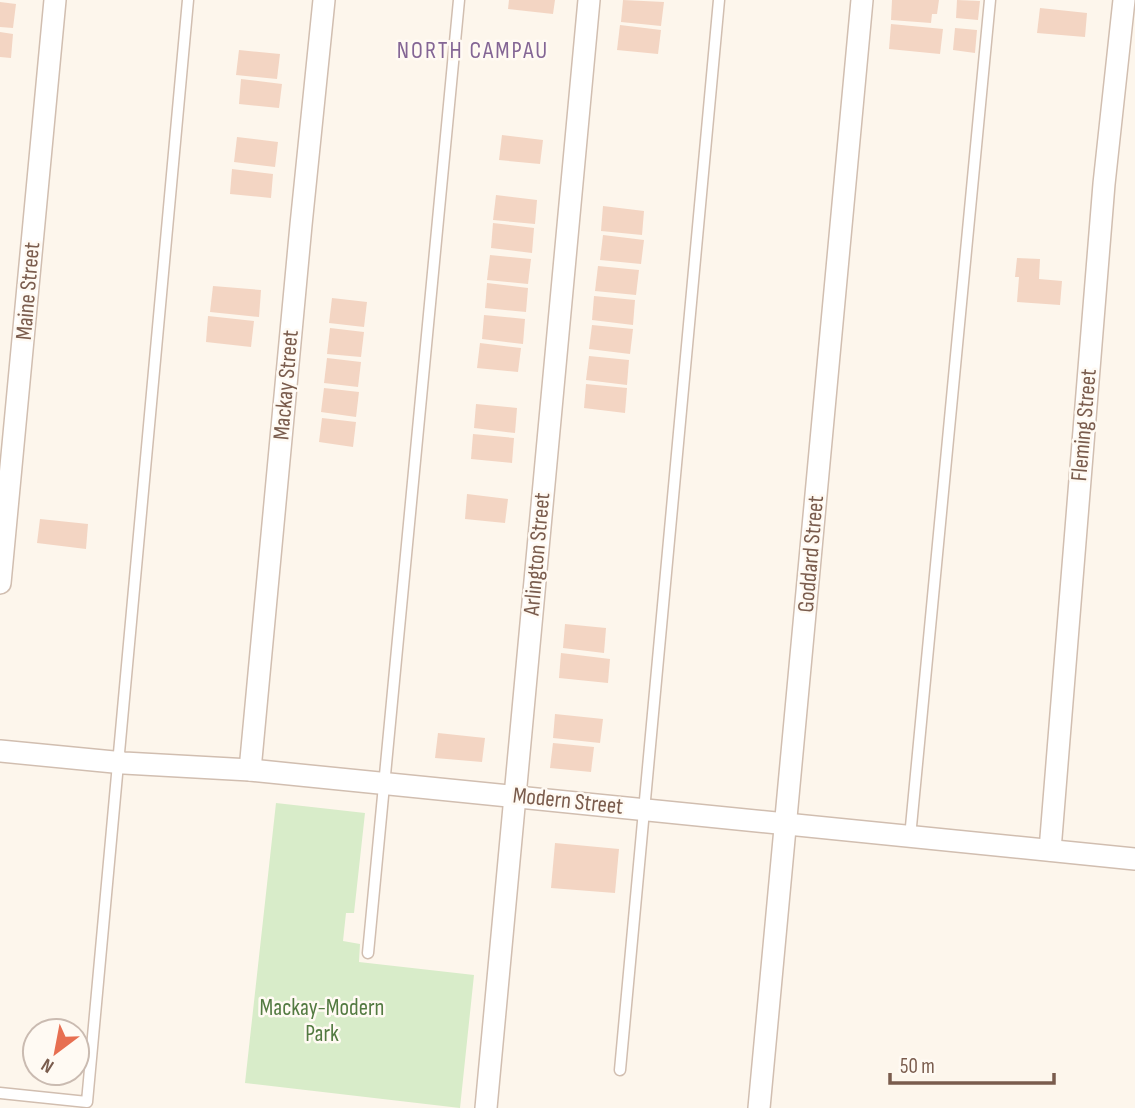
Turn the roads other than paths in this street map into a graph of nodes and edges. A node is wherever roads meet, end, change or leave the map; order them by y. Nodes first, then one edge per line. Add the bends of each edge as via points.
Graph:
1 (55, 0) edge
2 (188, 0) edge
3 (324, 0) edge
4 (459, 0) edge
5 (589, 0) edge
6 (719, 0) edge
7 (862, 0) edge
8 (990, 0) edge
9 (1124, 0) edge
10 (0, 583) edge
11 (0, 751) edge
12 (118, 762) junction
13 (250, 770) junction
14 (384, 783) junction
15 (514, 795) junction
16 (644, 809) junction
17 (785, 824) junction
18 (910, 837) junction
19 (1050, 850) junction
20 (1135, 859) edge
21 (368, 953) dead end
22 (620, 1070) dead end
23 (0, 1093) edge
24 (486, 1108) edge
25 (759, 1108) edge

1 - 10 street, Maine Street
2 - 12 lane
3 - 13 street, Mackay Street
4 - 14 lane
5 - 15 street, Arlington Street
6 - 16 lane
7 - 17 street, Goddard Street
8 - 18 lane
9 - 19 street, Fleming Street via 1104,184
11 - 12 street, Modern Street
12 - 13 street, Modern Street
12 - 23 lane via 87,1102
13 - 14 street, Modern Street
14 - 15 street, Modern Street
14 - 21 lane
15 - 16 street, Modern Street
15 - 24 street, Arlington Street
16 - 17 street, Modern Street
16 - 22 lane
17 - 18 street, Modern Street
17 - 25 street, Goddard Street
18 - 19 street, Modern Street
19 - 20 street, Modern Street

